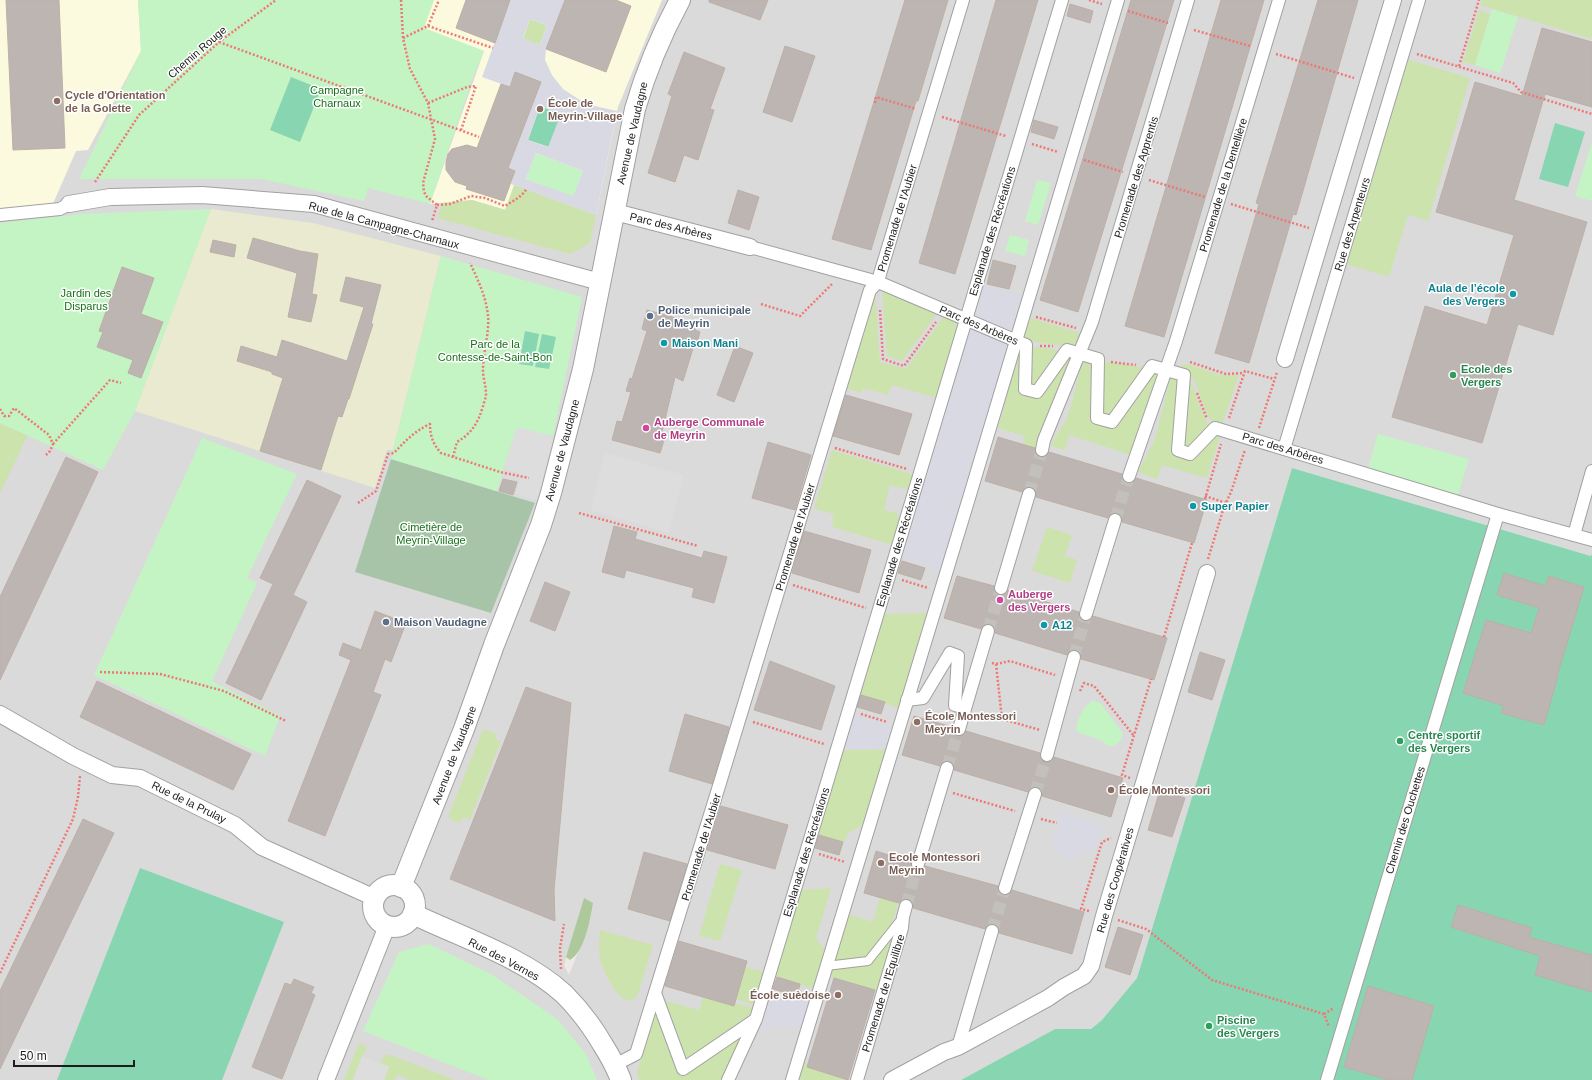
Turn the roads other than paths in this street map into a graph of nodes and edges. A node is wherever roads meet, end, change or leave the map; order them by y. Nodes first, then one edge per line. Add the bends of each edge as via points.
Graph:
1 (680, 0) edge
2 (963, 0) edge
3 (1062, 0) edge
4 (1118, 0) edge
5 (1188, 0) edge
6 (1279, 0) edge
7 (1393, 0) edge
8 (1419, 0) edge
9 (69, 204) joint
10 (615, 212) junction
11 (0, 215) edge
12 (750, 247) joint
13 (600, 282) junction
14 (878, 282) junction
15 (966, 319) junction
16 (1021, 343) junction
17 (1079, 353) junction
18 (1285, 359) road end
19 (1165, 370) junction
20 (1284, 448) junction
21 (1042, 450) tunnel mouth
22 (1592, 471) edge
23 (1129, 476) tunnel mouth
24 (1028, 494) tunnel mouth
25 (1498, 514) junction
26 (1115, 520) tunnel mouth
27 (1574, 535) junction
28 (1592, 540) edge
29 (1207, 573) road end
30 (1001, 588) tunnel mouth
31 (1086, 614) tunnel mouth
32 (988, 631) tunnel mouth
33 (1074, 657) tunnel mouth
34 (906, 700) junction
35 (965, 708) junction
36 (0, 714) edge
37 (959, 729) tunnel mouth
38 (1047, 755) tunnel mouth
39 (947, 768) tunnel mouth
40 (1035, 794) tunnel mouth
41 (918, 864) tunnel mouth
42 (401, 887) junction
43 (1005, 888) tunnel mouth
44 (375, 898) junction
45 (905, 911) joint
46 (413, 914) junction
47 (387, 926) junction
48 (992, 931) tunnel mouth
49 (826, 966) junction
50 (655, 993) junction
51 (756, 1019) junction
52 (958, 1047) junction
53 (618, 1073) edge
54 (326, 1080) edge
55 (728, 1080) edge
56 (792, 1080) edge
57 (857, 1080) edge
58 (892, 1080) edge
59 (1327, 1080) edge

1 - 10 street, Avenue de Vaudagne via 643,81 630,132
2 - 14 street, Promenade de l'Aubier
3 - 15 street, Esplanade des Récréations
4 - 16 street via 1024,313
5 - 17 street, Promenade des Apprentis via 1092,322
6 - 19 street, Promenade de la Dentellière
7 - 18 street
8 - 20 street, Rue des Arpenteurs
9 - 11 street via 60,210
9 - 13 street, Rue de la Campagne-Charnaux via 110,197 202,195 314,204
10 - 12 street, Parc des Arbères
10 - 13 street, Avenue de Vaudagne
12 - 14 street, Parc des Arbères
13 - 42 street, Avenue de Vaudagne via 577,392 543,519 462,736
14 - 15 street, Parc des Arbères
14 - 50 street, Promenade de l'Aubier via 870,290
15 - 16 street, Parc des Arbères
15 - 51 street, Esplanade des Récréations
16 - 17 street, Parc des Arbères via 1025,389 1037,392 1067,350
16 - 34 street
17 - 19 street via 1098,359 1097,418 1112,422 1152,366
17 - 21 street
19 - 20 street, Parc des Arbères via 1184,376 1178,450 1190,454 1220,429
19 - 23 street, Promenade de la Dentellière
20 - 25 street, Parc des Arbères
22 - 27 street
24 - 30 street
25 - 27 street, Parc des Arbères
25 - 59 street, Chemin des Ouchettes
26 - 31 street
27 - 28 street, Parc des Arbères
29 - 52 street, Rue des Coopératives via 1091,966 1084,976 1048,998
32 - 35 street
33 - 38 street
34 - 35 street via 923,698 950,653 958,656 955,705
34 - 49 street
35 - 37 street
36 - 44 street, Rue de la Prulay via 73,756 112,775 140,778 235,825 262,847
39 - 41 street
40 - 43 street
42 - 44 street via 389,886
42 - 46 street via 412,896 415,905
44 - 47 street via 375,915
45 - 49 lane via 868,961
45 - 57 street, Promenade de l'Equilibre
46 - 47 street via 411,919 402,925
46 - 53 street, Rue des Vernes via 497,953 550,983 580,1011 598,1036
47 - 54 street
48 - 52 street
49 - 56 street
50 - 51 street via 683,1069
50 - 53 street, Promenade de l'Aubier via 636,1054
51 - 55 street, Esplanade des Récréations
52 - 58 street, Rue des Coopératives

